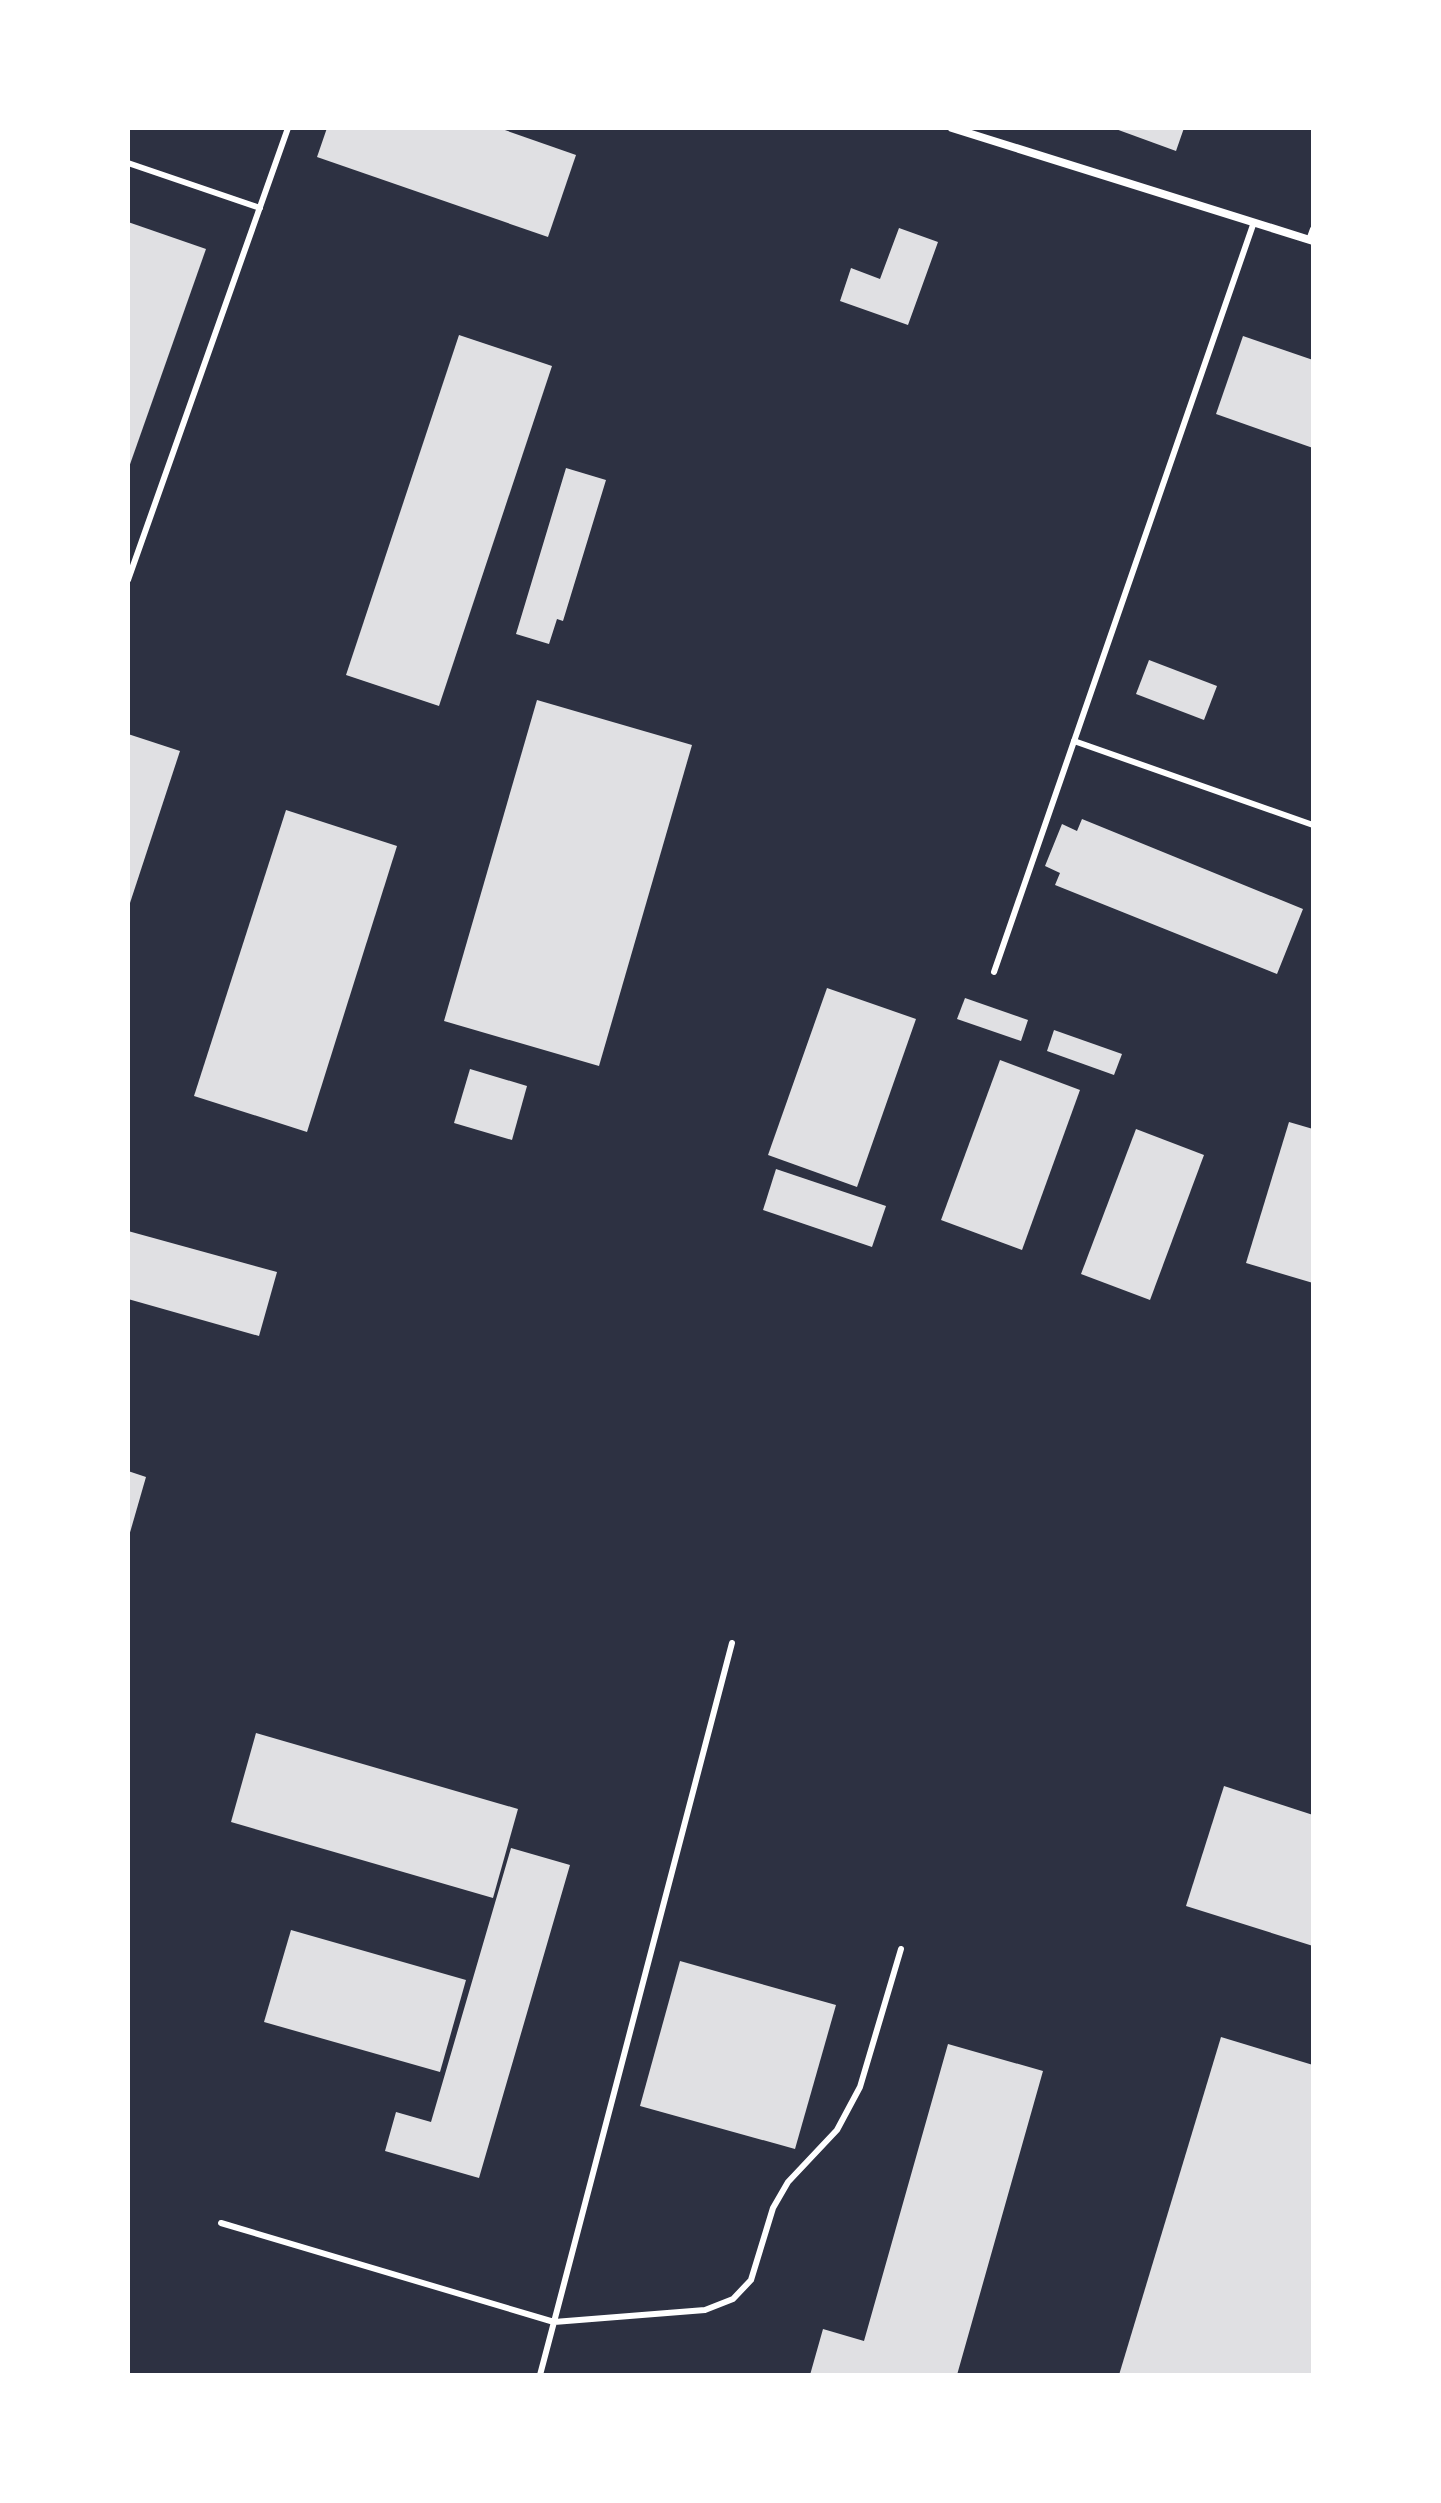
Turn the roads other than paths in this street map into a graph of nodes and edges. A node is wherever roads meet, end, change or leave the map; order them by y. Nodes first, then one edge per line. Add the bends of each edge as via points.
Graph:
1 (288, 128) edge
2 (952, 128) edge
3 (128, 163) edge
4 (260, 208) junction
5 (1254, 222) junction
6 (1313, 229) edge
7 (1311, 240) edge
8 (128, 580) edge
9 (1074, 741) junction
10 (1313, 825) edge
11 (994, 972) dead end
12 (732, 1643) dead end
13 (901, 1949) dead end
14 (221, 2223) dead end
15 (554, 2322) junction
16 (540, 2375) edge

1 - 4 lane
2 - 5 street
3 - 4 lane
4 - 8 lane
5 - 7 street
5 - 9 lane
6 - 7 lane
9 - 10 lane
9 - 11 lane
12 - 15 lane
13 - 15 lane via 860,2087 837,2130 788,2182 773,2208 751,2280 733,2299 705,2310
14 - 15 lane
15 - 16 lane

